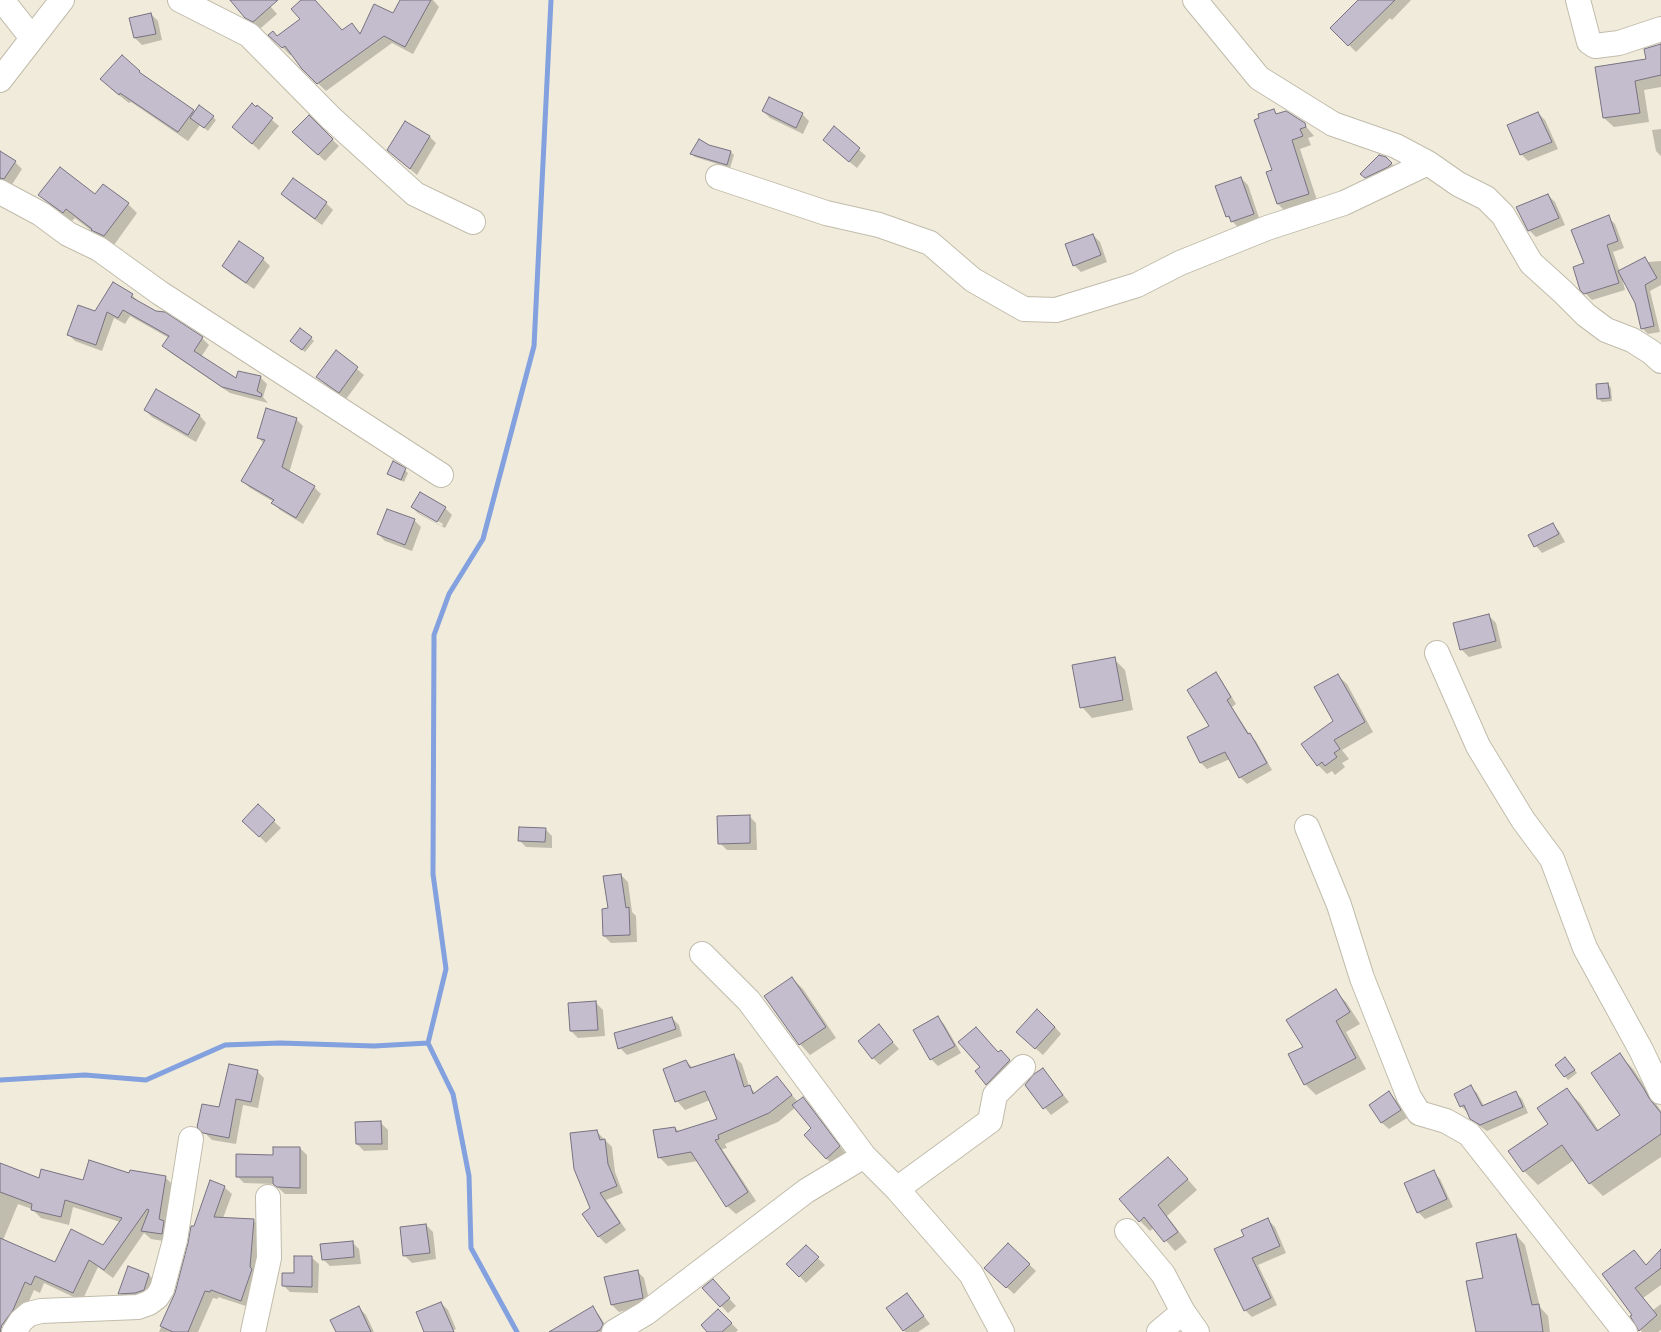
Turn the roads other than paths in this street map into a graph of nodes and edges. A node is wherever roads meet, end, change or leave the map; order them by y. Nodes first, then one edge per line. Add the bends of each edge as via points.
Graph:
1 (2, 0) edge
2 (62, 0) edge
3 (180, 0) edge
4 (1196, 0) edge
5 (1578, 0) edge
6 (1661, 29) edge
7 (32, 38) junction
8 (0, 80) edge
9 (1428, 163) junction
10 (718, 177) dead end
11 (0, 192) edge
12 (473, 222) dead end
13 (1661, 361) edge
14 (441, 475) dead end
15 (1437, 653) dead end
16 (1307, 827) dead end
17 (702, 954) dead end
18 (1023, 1068) dead end
19 (1661, 1092) edge
20 (191, 1139) dead end
21 (864, 1156) junction
22 (897, 1189) junction
23 (268, 1197) dead end
24 (1127, 1231) dead end
25 (1183, 1312) junction
26 (14, 1332) edge
27 (253, 1332) edge
28 (614, 1332) edge
29 (1002, 1332) edge
30 (1159, 1332) edge
31 (1197, 1332) edge
32 (1626, 1332) edge

1 - 7 street
2 - 7 street
3 - 12 street via 249,35 331,118 415,194
4 - 9 street via 1259,78 1333,124 1396,146
5 - 6 street via 1589,42 1595,46 1619,43
7 - 8 street
9 - 10 street via 1344,203 1267,228 1180,263 1137,285 1056,310 1024,309 973,280 930,243
9 - 13 street via 1486,198 1503,215 1531,263 1586,315
11 - 14 street via 98,249 160,293
15 - 19 street via 1478,746 1523,820 1552,859 1585,948
16 - 32 street via 1409,1098 1419,1113 1446,1121 1469,1134
17 - 21 street via 749,1001
18 - 22 street via 995,1095 990,1121
20 - 26 street via 175,1240 157,1297 138,1308 41,1311 29,1314
21 - 22 street
21 - 28 street via 806,1191 646,1313
22 - 29 street via 971,1274
23 - 27 street via 269,1258
24 - 25 street via 1163,1274
25 - 30 street
25 - 31 street

